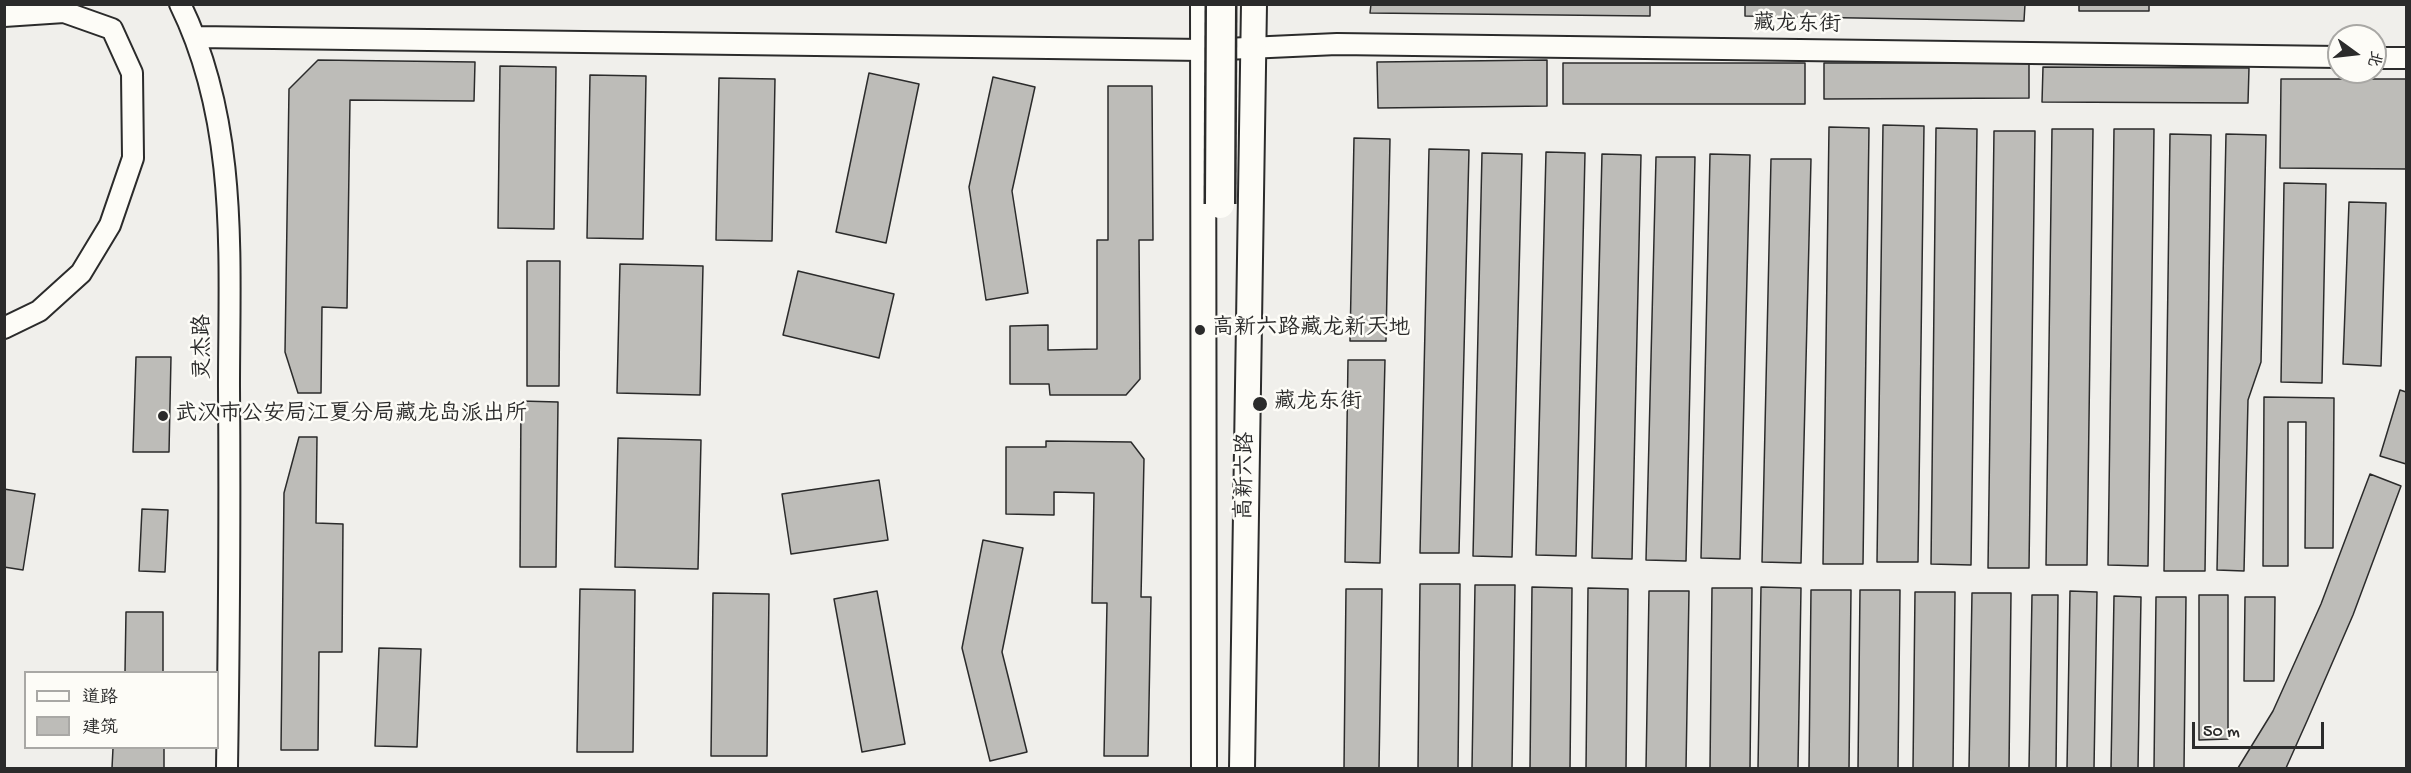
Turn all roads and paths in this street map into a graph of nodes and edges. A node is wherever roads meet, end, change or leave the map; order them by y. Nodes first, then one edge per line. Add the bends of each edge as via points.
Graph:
1 (180, 4) edge
2 (1203, 4) edge
3 (1221, 4) edge
4 (1254, 4) edge
5 (4, 16) edge
6 (196, 38) junction
7 (1254, 48) junction
8 (1203, 50) junction
9 (2327, 57) edge
10 (2387, 58) edge
11 (2406, 58) edge
12 (1220, 204) dead end
13 (4, 328) edge
14 (227, 768) edge
15 (1204, 768) edge
16 (1242, 768) edge

1 - 6 street, 灵杰路
2 - 8 main road, 高新六路
3 - 12 highway, bridge
4 - 7 main road, 高新六路
5 - 13 street via 64,12 112,29 132,73 133,158 110,225 81,273 39,311
6 - 8 street, 藏龙东街
6 - 14 street, 灵杰路 via 218,115 228,195
7 - 8 street, 藏龙东街
7 - 9 street, 藏龙东街 via 1337,44
7 - 16 main road, 高新六路
8 - 15 main road, 高新六路
10 - 11 street

